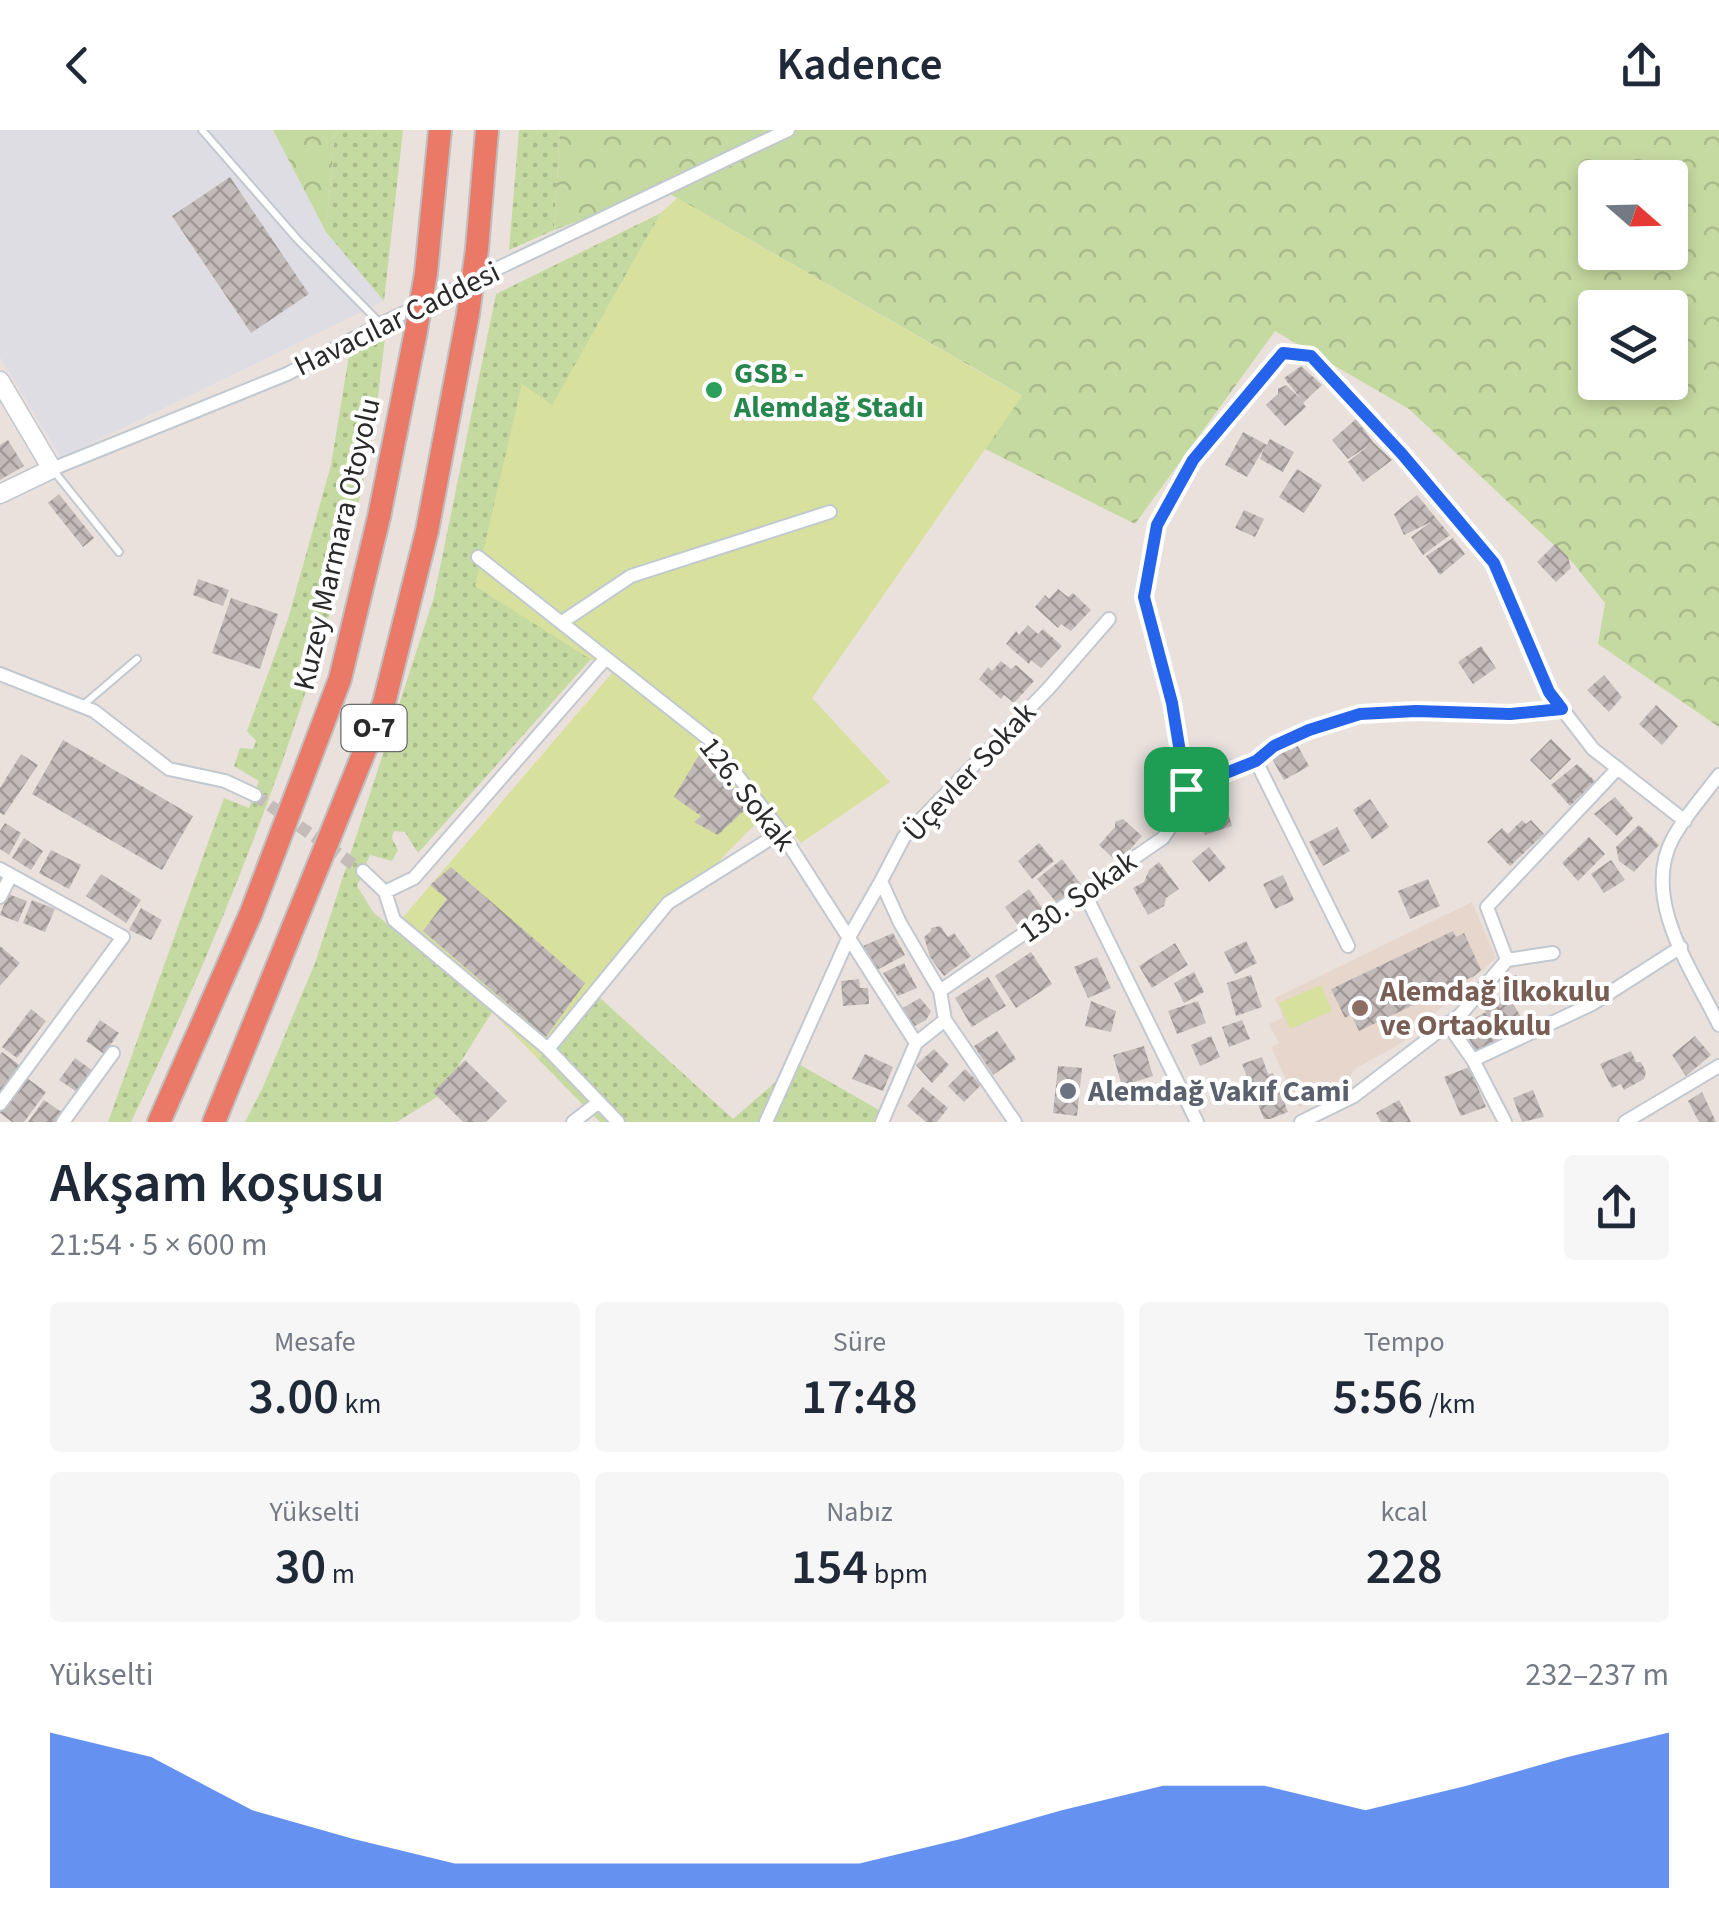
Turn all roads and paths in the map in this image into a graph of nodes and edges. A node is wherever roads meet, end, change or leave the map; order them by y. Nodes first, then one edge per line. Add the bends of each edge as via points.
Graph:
1 (202, 130) edge
2 (440, 130) edge
3 (488, 130) edge
4 (788, 130) edge
5 (381, 324) junction
6 (0, 382) edge
7 (52, 469) junction
8 (0, 494) edge
9 (830, 512) dead end
10 (119, 552) dead end
11 (478, 557) dead end
12 (1109, 619) dead end
13 (562, 622) junction
14 (137, 659) dead end
15 (606, 659) junction
16 (0, 674) edge
17 (82, 706) junction
18 (1562, 709) junction
19 (1256, 761) junction
20 (1618, 768) junction
21 (1717, 782) edge
22 (1186, 789) junction
23 (255, 795) tunnel mouth
24 (1685, 821) junction
25 (781, 832) junction
26 (363, 871) tunnel mouth
27 (5, 872) edge
28 (881, 881) junction
29 (386, 892) junction
30 (1084, 894) junction
31 (0, 897) edge
32 (848, 939) junction
33 (1348, 946) dead end
34 (1681, 947) junction
35 (1553, 953) dead end
36 (1507, 960) junction
37 (940, 990) junction
38 (945, 1020) junction
39 (1447, 1023) junction
40 (1719, 1026) edge
41 (916, 1043) junction
42 (548, 1048) junction
43 (113, 1053) dead end
44 (1473, 1060) junction
45 (1719, 1066) edge
46 (599, 1102) junction
47 (0, 1104) edge
48 (63, 1122) edge
49 (159, 1122) edge
50 (214, 1122) edge
51 (573, 1122) edge
52 (618, 1122) edge
53 (766, 1122) edge
54 (882, 1122) edge
55 (1015, 1122) edge
56 (1198, 1122) edge
57 (1301, 1122) edge
58 (1505, 1122) edge
59 (1625, 1122) edge

1 - 5 lane
2 - 49 highway, Kuzey Marmara Otoyolu / O-7, bridge via 416,336 340,679 251,913
3 - 50 highway, O-7, bridge via 468,314 427,530 384,703
4 - 5 street, Havacılar Caddesi
5 - 7 street, Havacılar Caddesi via 288,374
6 - 7 street
7 - 8 street, Havacılar Caddesi
7 - 10 lane
9 - 13 street via 631,576
11 - 13 street, 126. Sokak
12 - 28 street, Üçevler Sokak via 904,837
13 - 15 street, 126. Sokak
14 - 17 lane
15 - 25 street, 126. Sokak via 710,740
15 - 29 street via 414,878
16 - 17 street
17 - 23 street via 170,769 225,780
18 - 19 street via 1360,714 1309,730
18 - 20 street via 1593,749
18 - 22 street via 1494,563 1311,356 1283,353 1193,460 1157,525 1144,597
19 - 22 street
19 - 33 street
20 - 24 street
20 - 36 street via 1487,907
21 - 24 street
22 - 30 street, 130. Sokak via 1180,814 1163,838
24 - 34 street via 1666,853 1662,887
25 - 32 street, 126. Sokak
25 - 42 street via 668,903
26 - 29 street
27 - 31 street
27 - 47 street via 123,937
28 - 32 street, Üçevler Sokak
28 - 37 street
29 - 42 street via 394,920
30 - 37 street, 130. Sokak
30 - 56 street
32 - 41 street, 126. Sokak
32 - 53 street, Üçevler Sokak
34 - 40 street
34 - 44 street via 1592,1004
35 - 36 street
36 - 39 street
37 - 38 street
38 - 41 street
38 - 55 street
39 - 44 street
39 - 57 street via 1354,1096
41 - 54 street
42 - 46 street
43 - 48 street
44 - 58 street
45 - 59 street
46 - 51 street
46 - 52 street

